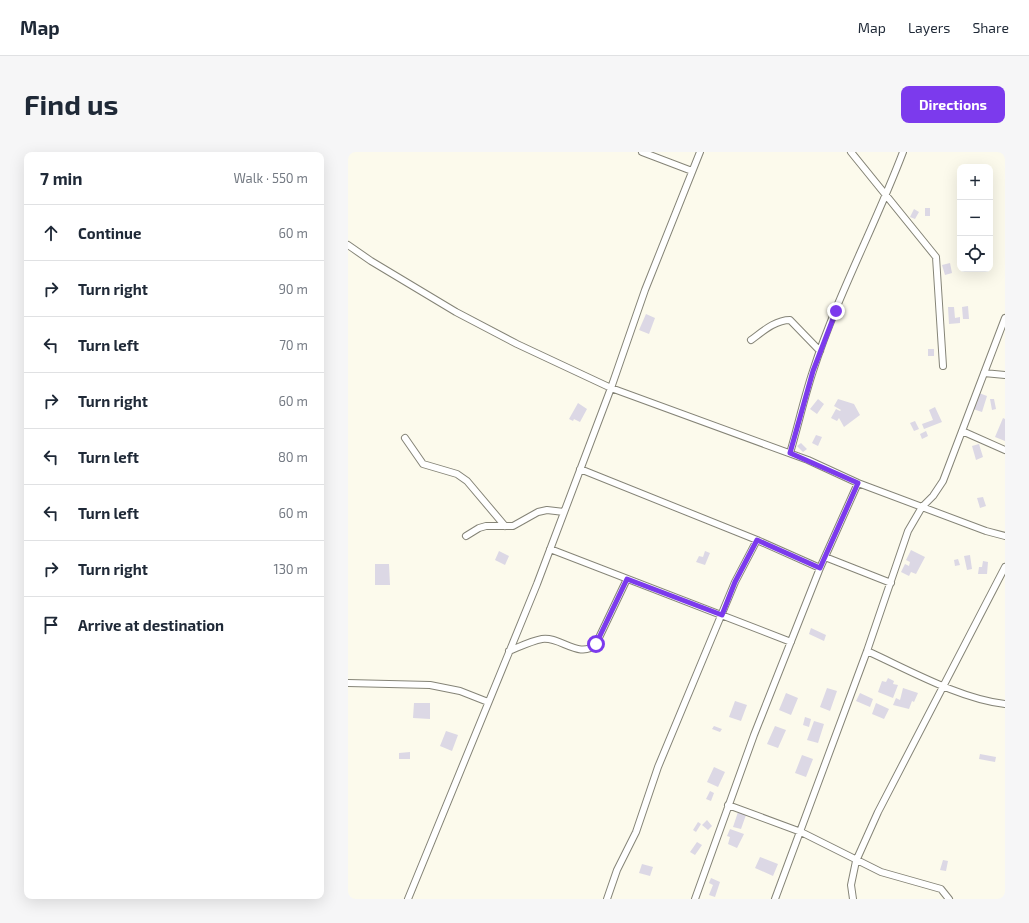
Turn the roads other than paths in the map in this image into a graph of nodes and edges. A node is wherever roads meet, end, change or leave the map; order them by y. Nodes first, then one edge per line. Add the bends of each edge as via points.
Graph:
1 (642, 152) edge
2 (700, 152) edge
3 (851, 152) edge
4 (903, 152) edge
5 (692, 171) junction
6 (887, 195) junction
7 (348, 245) edge
8 (1005, 318) edge
9 (751, 340) dead end
10 (820, 352) junction
11 (943, 366) dead end
12 (984, 373) junction
13 (1005, 375) edge
14 (611, 388) junction
15 (962, 431) junction
16 (405, 438) dead end
17 (1005, 450) edge
18 (790, 453) junction
19 (580, 470) junction
20 (858, 483) junction
21 (922, 507) junction
22 (564, 512) junction
23 (505, 526) junction
24 (466, 536) dead end
25 (1005, 536) edge
26 (757, 540) junction
27 (550, 549) junction
28 (825, 557) junction
29 (820, 568) junction
30 (1005, 568) edge
31 (627, 579) junction
32 (891, 583) junction
33 (722, 615) junction
34 (791, 642) junction
35 (509, 651) junction
36 (868, 651) junction
37 (348, 683) edge
38 (944, 686) junction
39 (488, 702) junction
40 (1005, 704) edge
41 (728, 805) junction
42 (801, 832) junction
43 (856, 861) junction
44 (408, 899) edge
45 (607, 899) edge
46 (695, 899) edge
47 (775, 899) edge
48 (853, 899) edge
49 (949, 899) edge

1 - 5 street
2 - 5 street
3 - 6 street
4 - 6 street
5 - 14 street via 645,290
6 - 10 street
6 - 11 street via 936,257
7 - 14 street via 456,312
8 - 12 street
9 - 10 street via 773,325 790,320
10 - 18 street
12 - 13 street
12 - 15 street
14 - 18 street
14 - 19 street
15 - 17 street
15 - 21 street via 943,481
16 - 23 street via 423,464 457,474 467,480 484,504
18 - 20 street
19 - 22 street
19 - 26 street
20 - 21 street
20 - 28 street
21 - 25 street
21 - 32 street via 908,531
22 - 23 street via 538,512 513,526
22 - 27 street
23 - 24 street via 486,526
26 - 29 street
26 - 33 street via 735,582
27 - 31 street
27 - 35 street
28 - 29 street
28 - 32 street
29 - 34 street
30 - 38 street
31 - 33 street
31 - 35 street via 592,648 580,649 542,639
32 - 36 street
33 - 34 street
33 - 45 street via 658,767 636,832 617,870
34 - 41 street
35 - 39 street
36 - 38 street
36 - 42 street
37 - 39 street via 430,684 460,691
38 - 40 street
38 - 43 street via 917,734
39 - 44 street
41 - 42 street
41 - 46 street
42 - 43 street
42 - 47 street
43 - 48 street via 851,885
43 - 49 street via 881,872 941,889

